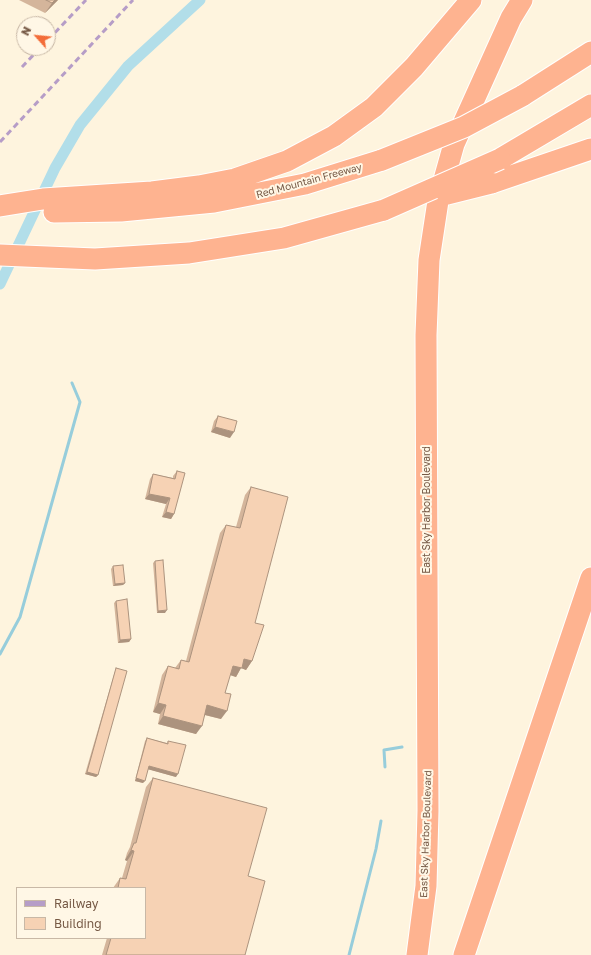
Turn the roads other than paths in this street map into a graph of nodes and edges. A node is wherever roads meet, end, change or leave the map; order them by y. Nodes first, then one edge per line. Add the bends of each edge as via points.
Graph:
1 (471, 0) edge
2 (522, 0) edge
3 (535, 0) edge
4 (591, 52) edge
5 (485, 74) junction
6 (591, 105) edge
7 (591, 149) edge
8 (97, 204) junction
9 (0, 207) edge
10 (384, 210) junction
11 (0, 255) edge
12 (591, 578) edge
13 (591, 619) edge
14 (427, 821) junction
15 (408, 955) edge
16 (417, 955) edge
17 (464, 955) edge
18 (467, 955) edge

1 - 8 highway via 388,94 346,127 309,150 270,167 229,180
2 - 5 highway
3 - 5 highway
4 - 8 highway, Red Mountain Freeway, bridge via 522,96 464,127 382,160 323,179 251,196 165,208
5 - 14 highway, East Sky Harbor Boulevard via 447,164 438,201 427,278
6 - 10 highway, bridge via 500,159
7 - 10 highway, bridge via 491,183
8 - 9 highway via 43,199
10 - 11 highway via 303,233 246,245 171,255 96,259
12 - 17 highway
13 - 18 highway
14 - 15 highway
14 - 16 highway, East Sky Harbor Boulevard via 426,886

